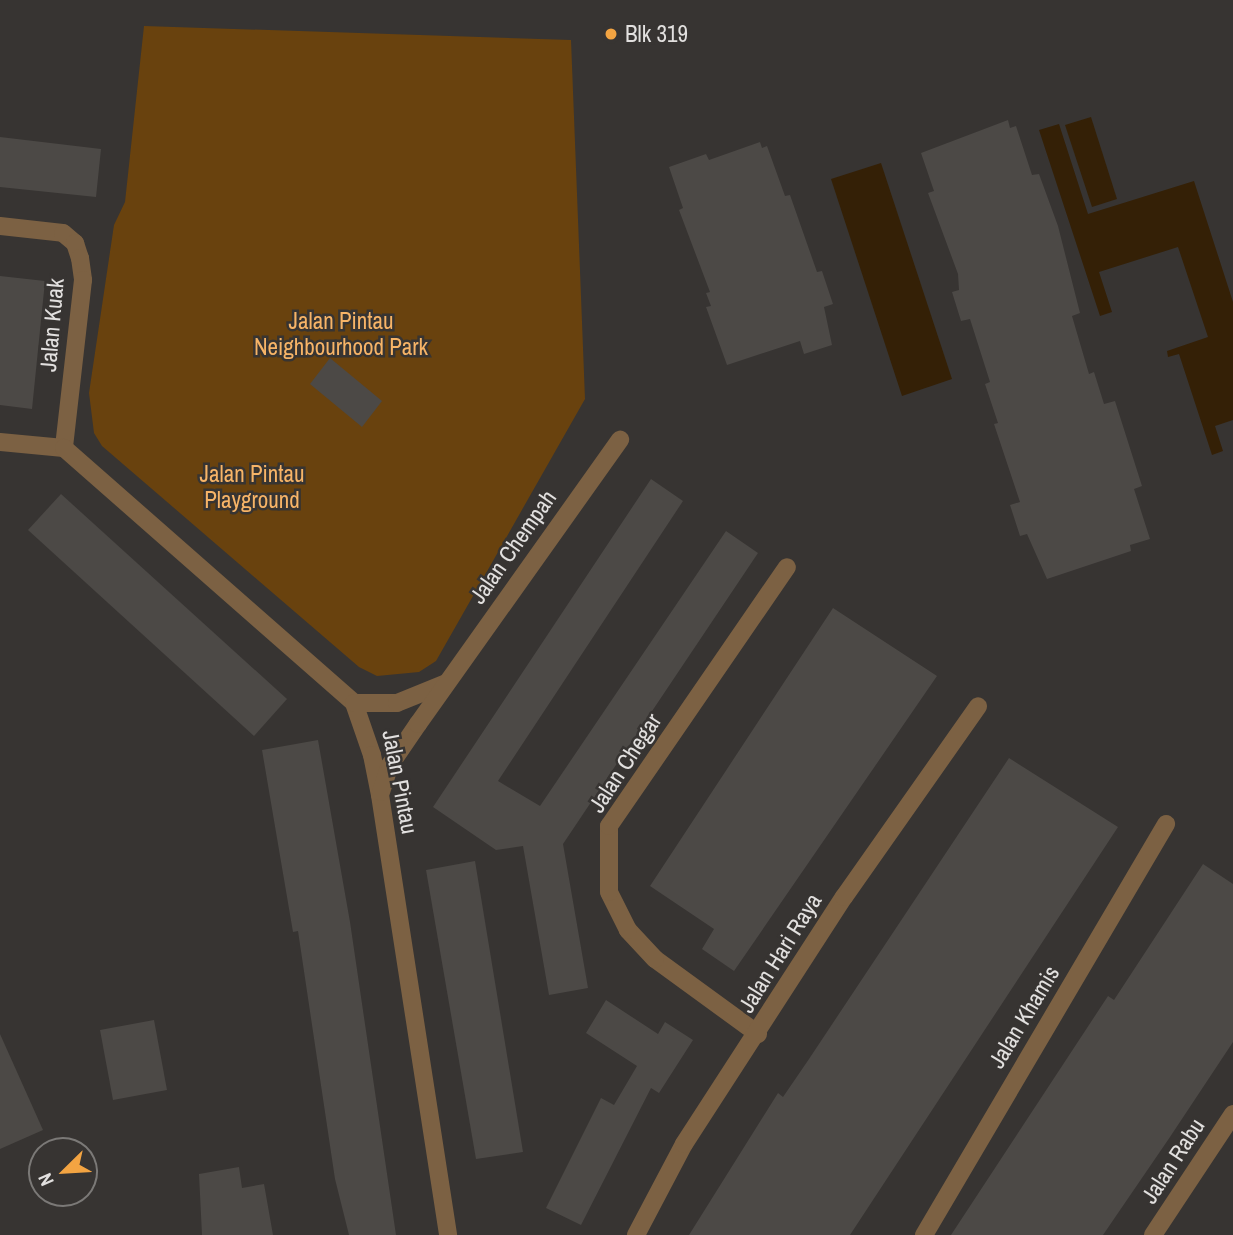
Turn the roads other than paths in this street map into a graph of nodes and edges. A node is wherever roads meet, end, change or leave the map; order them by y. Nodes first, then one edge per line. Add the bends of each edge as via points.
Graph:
1 (0, 226) edge
2 (620, 440) dead end
3 (0, 442) edge
4 (64, 449) junction
5 (787, 568) dead end
6 (447, 683) junction
7 (354, 702) junction
8 (978, 706) dead end
9 (380, 795) junction
10 (1166, 824) dead end
11 (758, 1034) junction
12 (1233, 1114) edge
13 (448, 1235) edge
14 (636, 1235) edge
15 (923, 1235) edge
16 (1153, 1235) edge

1 - 4 street, Jalan Kuak via 63,233 78,251 83,280
2 - 6 street, Jalan Chempah
3 - 4 street
4 - 7 street
5 - 11 street, Jalan Chegar via 609,826 609,892 628,930 654,959
6 - 7 street via 397,703
6 - 9 street, Jalan Chempah via 390,765
7 - 9 street, Jalan Pintau
8 - 11 street, Jalan Hari Raya via 844,897
9 - 13 street, Jalan Pintau
10 - 15 street, Jalan Khamis
11 - 14 street, Jalan Hari Raya via 684,1144
12 - 16 street, Jalan Rabu

